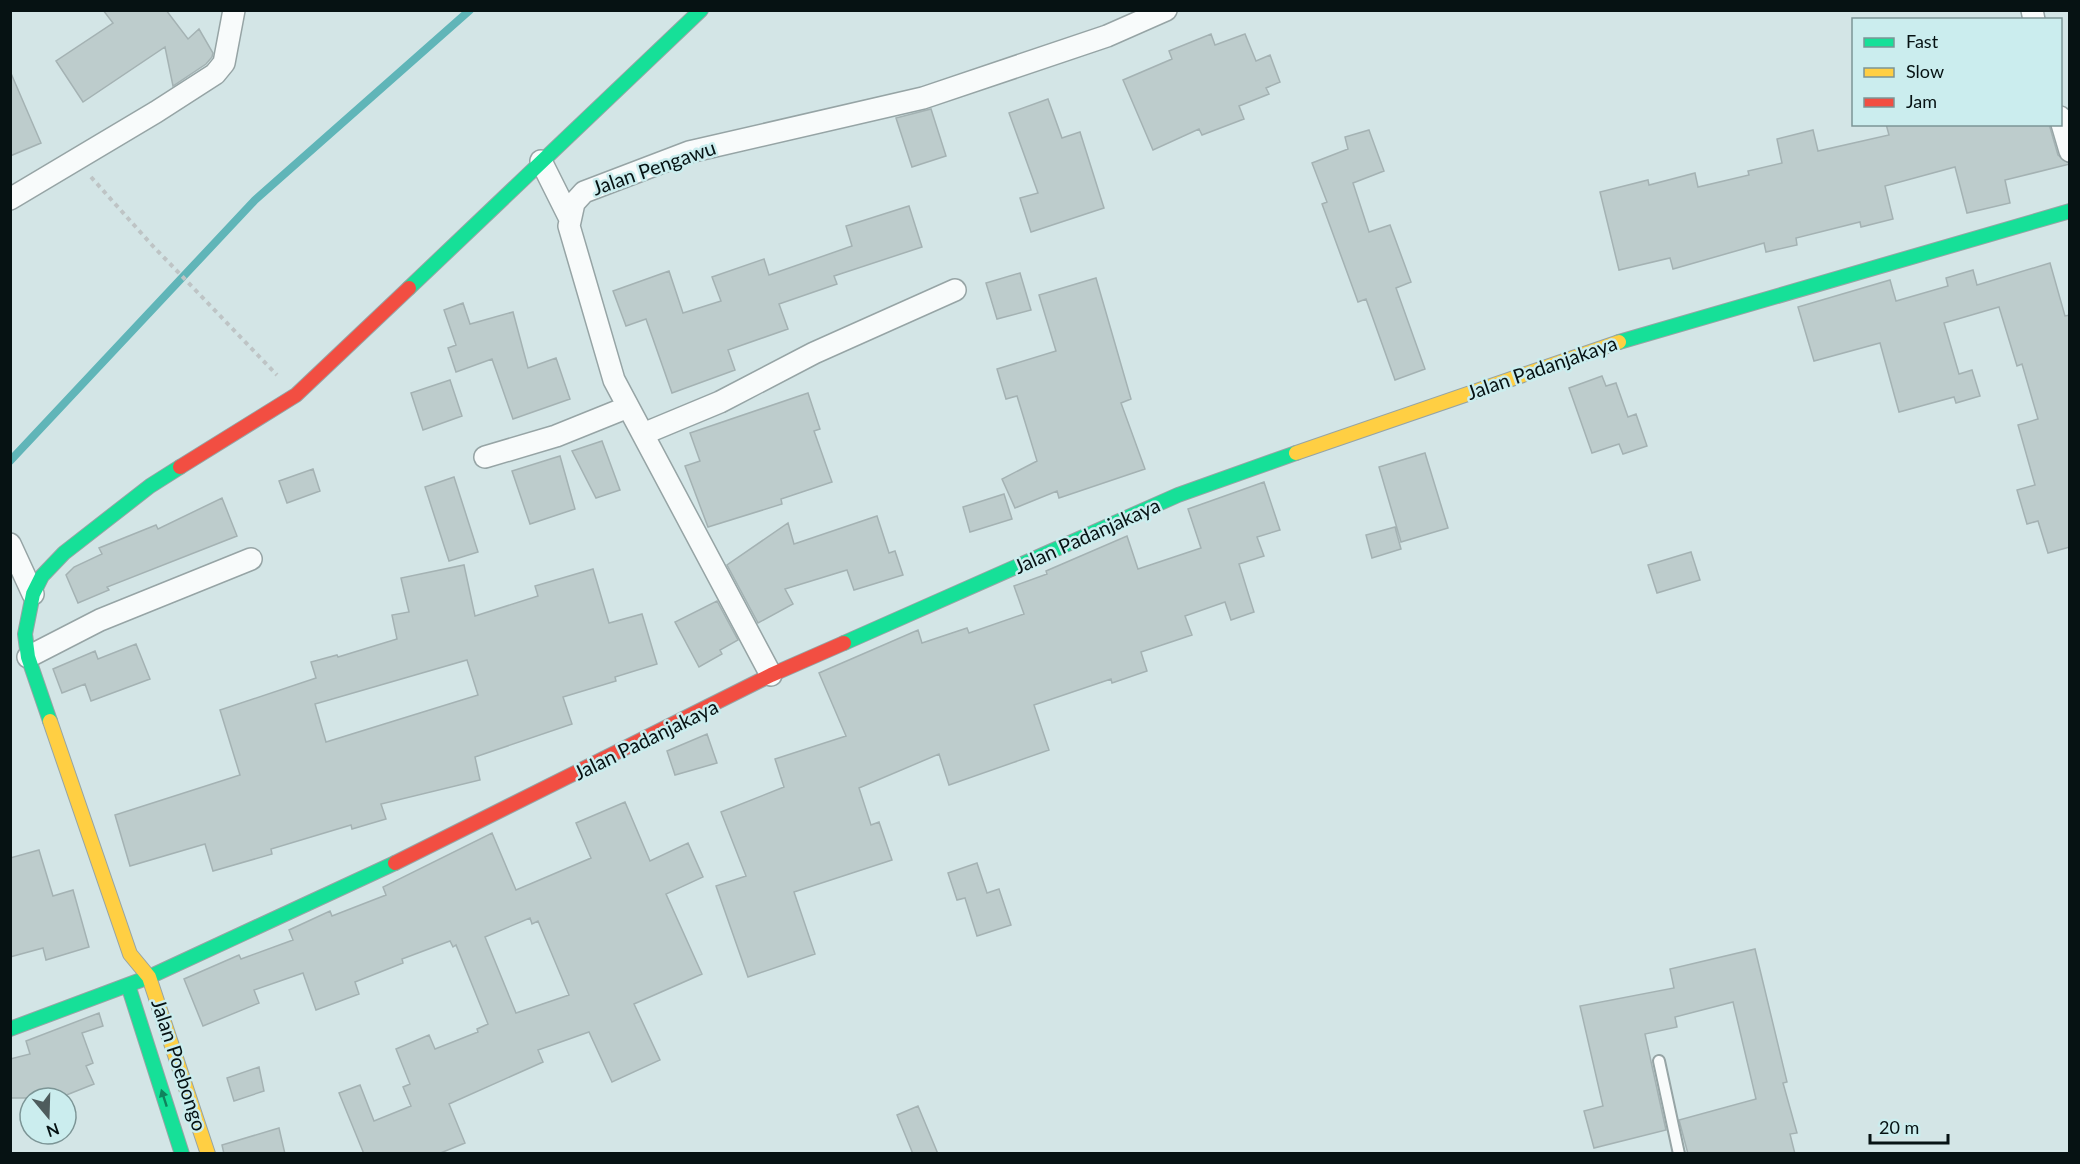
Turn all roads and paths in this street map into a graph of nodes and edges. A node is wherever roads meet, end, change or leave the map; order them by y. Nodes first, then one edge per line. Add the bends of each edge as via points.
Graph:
1 (234, 10) edge
2 (701, 10) edge
3 (1166, 10) edge
4 (2062, 121) edge
5 (2070, 151) edge
6 (78, 158) junction
7 (541, 161) junction
8 (10, 199) edge
9 (2070, 211) edge
10 (570, 217) junction
11 (955, 290) dead end
12 (296, 394) junction
13 (628, 407) junction
14 (643, 435) junction
15 (485, 457) dead end
16 (10, 544) edge
17 (251, 559) dead end
18 (33, 594) junction
19 (28, 657) junction
20 (771, 675) junction
21 (130, 954) junction
22 (149, 977) junction
23 (128, 985) junction
24 (10, 1029) edge
25 (1659, 1061) dead end
26 (182, 1154) edge
27 (208, 1154) edge
28 (1679, 1154) edge

1 - 6 street via 224,63 214,74
2 - 7 street
3 - 10 street, Jalan Pengawu via 1107,36 923,98 688,152 584,192 574,203
4 - 5 street
6 - 8 street
6 - 12 path via 151,244
7 - 10 street
7 - 12 street
9 - 20 street, Jalan Padanjakaya via 1590,350 1178,495
10 - 13 street via 569,226 605,354
11 - 14 street
12 - 18 street via 150,486 64,553 42,576
13 - 14 street
13 - 15 street via 556,436
14 - 20 street
16 - 18 street
17 - 19 street via 100,620
18 - 19 street via 25,634
19 - 21 street
20 - 22 street, Jalan Padanjakaya via 399,861
21 - 22 street
21 - 23 street
22 - 23 street, Jalan Padanjakaya
22 - 27 street, Jalan Poebongo
23 - 24 street, Jalan Padanjakaya
26 -> 23 street, Jalan Poebongo
25 - 28 lane

